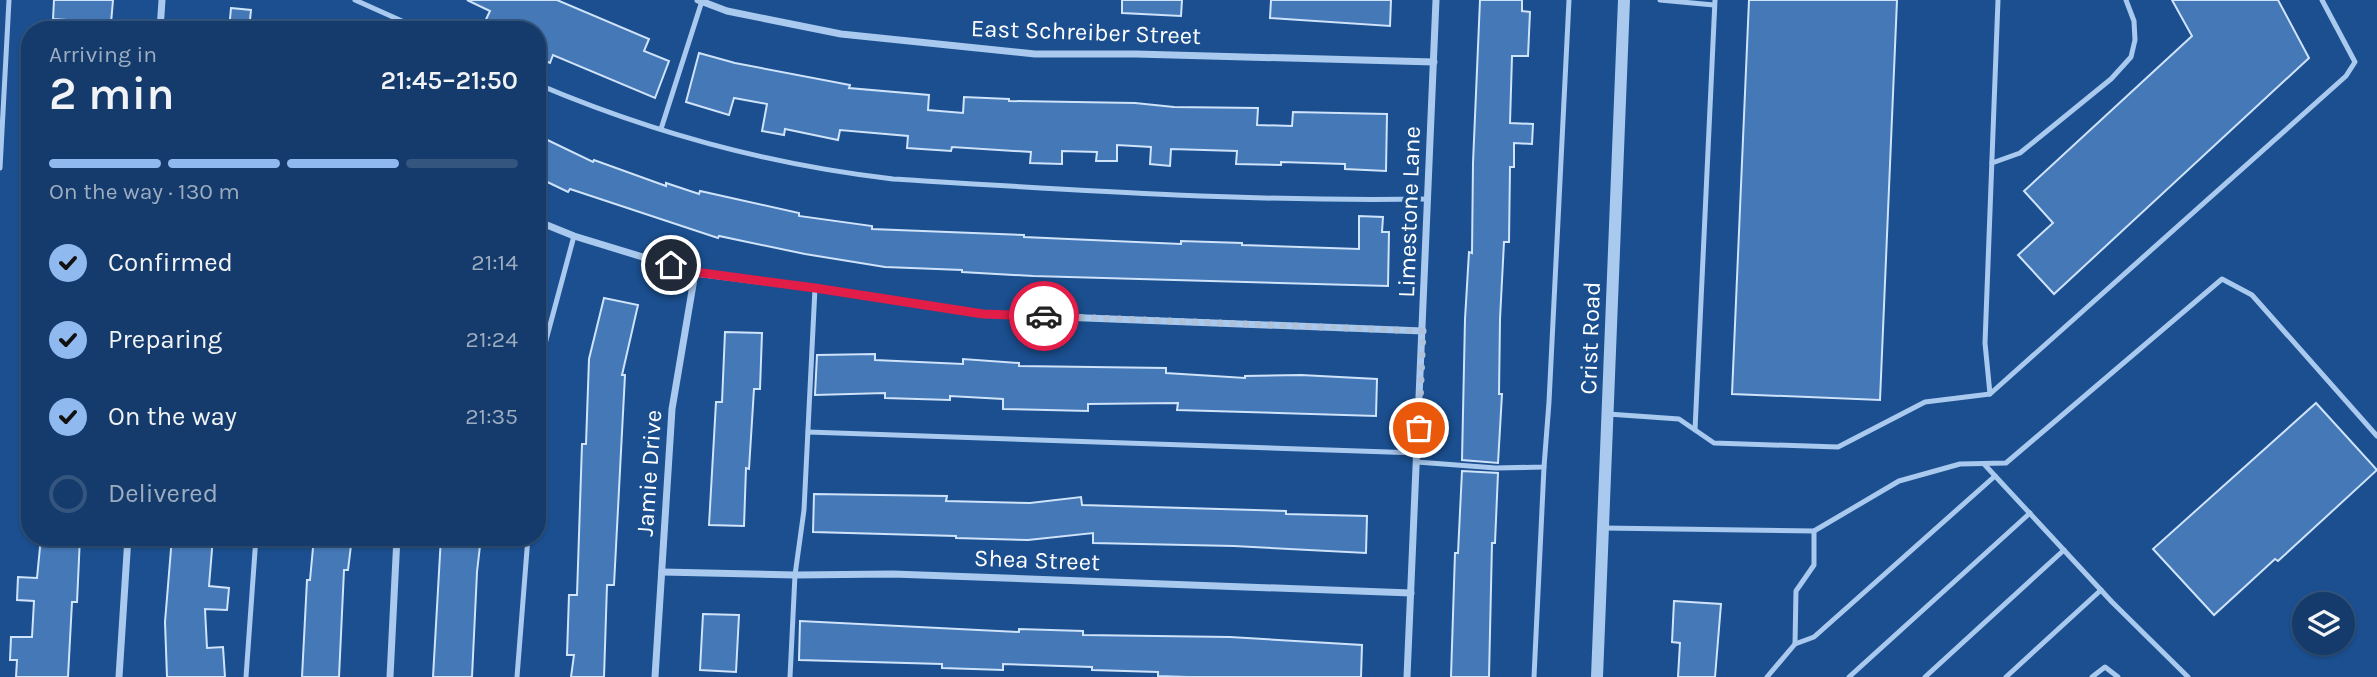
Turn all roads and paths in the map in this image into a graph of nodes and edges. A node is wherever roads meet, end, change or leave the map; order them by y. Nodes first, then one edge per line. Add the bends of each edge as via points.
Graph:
1 (9, 0) edge
2 (162, 0) edge
3 (355, 0) edge
4 (1436, 0) edge
5 (1569, 0) edge
6 (1624, 0) edge
7 (1660, 0) edge
8 (1998, 0) edge
9 (2126, 0) edge
10 (2322, 0) edge
11 (700, 1) edge
12 (1715, 3) edge
13 (161, 21) edge
14 (402, 21) edge
15 (1434, 62) junction
16 (546, 88) edge
17 (661, 129) junction
18 (1992, 163) junction
19 (0, 168) edge
20 (1429, 199) junction
21 (546, 225) edge
22 (574, 236) junction
23 (695, 272) junction
24 (815, 288) junction
25 (1423, 331) junction
26 (546, 340) edge
27 (1990, 394) junction
28 (1608, 414) junction
29 (1695, 430) junction
30 (808, 432) junction
31 (2377, 436) edge
32 (1418, 453) junction
33 (1417, 462) junction
34 (1984, 464) junction
35 (1544, 467) junction
36 (1995, 476) junction
37 (2030, 513) junction
38 (1603, 528) junction
39 (1814, 531) junction
40 (127, 546) edge
41 (255, 546) edge
42 (397, 546) edge
43 (527, 546) edge
44 (2064, 550) junction
45 (662, 572) junction
46 (795, 575) junction
47 (2101, 590) junction
48 (1411, 593) junction
49 (1795, 644) junction
50 (119, 677) edge
51 (246, 677) edge
52 (390, 677) edge
53 (517, 677) edge
54 (655, 677) edge
55 (790, 677) edge
56 (1407, 677) edge
57 (1534, 677) edge
58 (1597, 677) edge
59 (1768, 677) edge
60 (1849, 677) edge
61 (1925, 677) edge
62 (2006, 677) edge
63 (2091, 677) edge
64 (2118, 677) edge
65 (2188, 677) edge

1 - 19 lane
2 - 13 street
3 - 14 lane
4 - 15 street, Limestone Lane
5 - 35 lane
6 - 28 street, Crist Road
7 - 12 lane
8 - 18 lane
9 - 18 lane via 2134,21 2131,57 2111,79 2020,153
10 - 27 lane via 2355,62 2346,76
11 - 15 street, East Schreiber Street via 841,34 1035,54
11 - 17 lane
12 - 29 lane
15 - 20 street, Limestone Lane
16 - 17 lane
17 - 20 lane via 773,158 893,179 1188,195
18 - 27 lane via 1985,343
20 - 25 street, Limestone Lane
21 - 22 street
22 - 23 street
22 - 26 lane
23 - 24 street
23 - 45 street, Jamie Drive via 672,409
24 - 25 street via 983,314
24 - 30 lane
25 - 32 street, Limestone Lane
27 - 29 lane via 1925,402 1838,447 1714,443
28 - 29 lane via 1679,419
28 - 38 street, Crist Road
30 - 32 lane
30 - 46 lane
31 - 34 lane via 2252,295 2222,279 2006,463
32 - 33 street, Limestone Lane
33 - 35 lane
33 - 48 street, Limestone Lane
34 - 36 lane
34 - 39 lane via 1961,464 1899,481
35 - 57 lane
36 - 37 lane
36 - 49 lane via 1814,637
37 - 44 lane
37 - 60 lane
38 - 39 lane
38 - 58 street, Crist Road
39 - 49 lane via 1814,565 1796,591
40 - 50 street
41 - 51 lane
42 - 52 street
43 - 53 lane
44 - 47 lane
44 - 61 lane
45 - 46 street, Shea Street
45 - 54 street, Jamie Drive
46 - 48 street, Shea Street via 893,574
46 - 55 lane
47 - 62 lane
47 - 65 lane
48 - 56 street, Limestone Lane
49 - 59 lane
63 - 64 lane via 2105,667

